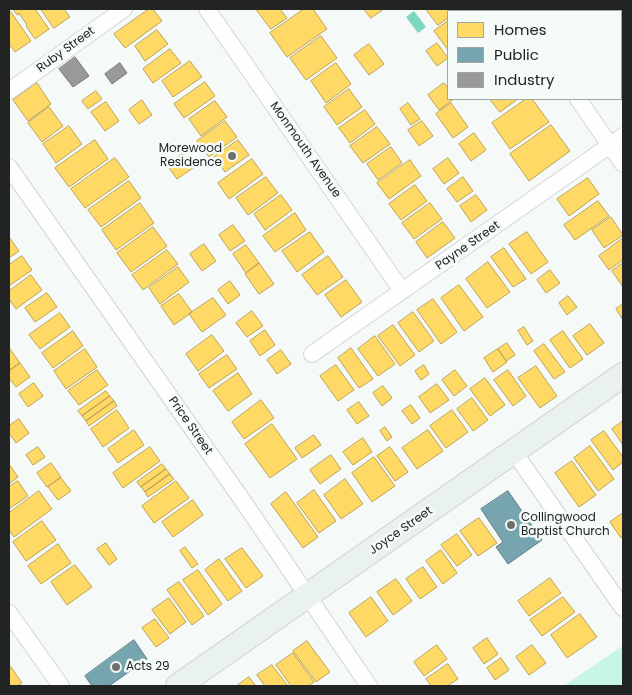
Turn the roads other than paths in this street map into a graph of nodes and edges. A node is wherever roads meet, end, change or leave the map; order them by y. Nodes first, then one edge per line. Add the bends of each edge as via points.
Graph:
1 (124, 9) edge
2 (207, 9) edge
3 (9, 91) edge
4 (579, 100) edge
5 (617, 141) edge
6 (623, 164) edge
7 (9, 167) edge
8 (402, 291) junction
9 (312, 354) dead end
10 (623, 375) edge
11 (514, 452) junction
12 (308, 596) junction
13 (623, 608) edge
14 (9, 613) edge
15 (61, 686) edge
16 (178, 686) edge
17 (369, 686) edge

1 - 3 street, Ruby Street
2 - 8 street, Monmouth Avenue
4 - 5 street
5 - 6 street
5 - 8 street, Payne Street
7 - 12 street, Price Street
8 - 9 street, Payne Street
10 - 11 main road, Joyce Street
11 - 12 main road, Joyce Street
11 - 13 street
12 - 16 main road, Joyce Street
12 - 17 street, Price Street
14 - 15 street

